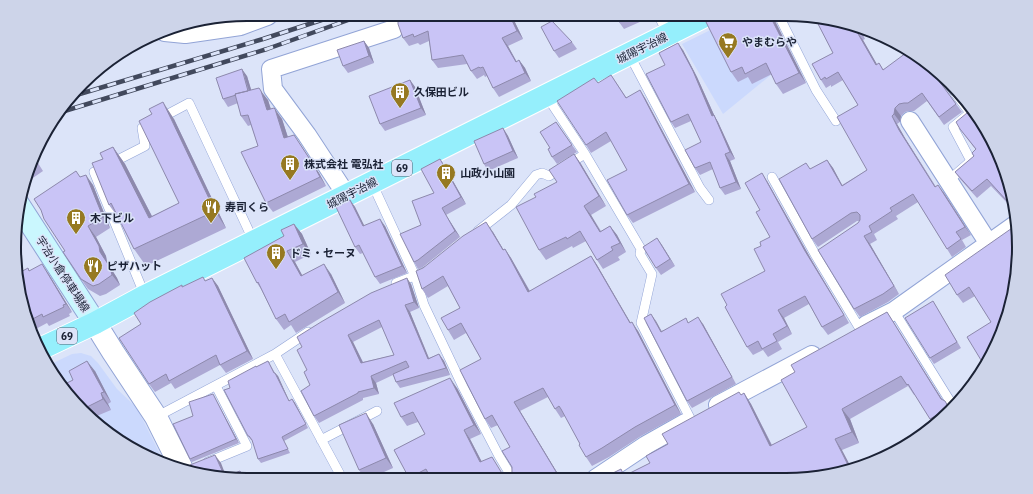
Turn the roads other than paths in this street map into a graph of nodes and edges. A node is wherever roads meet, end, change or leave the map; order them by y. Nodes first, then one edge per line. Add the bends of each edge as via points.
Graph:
1 (248, 21) edge
2 (661, 21) edge
3 (695, 21) edge
4 (782, 21) edge
5 (213, 24) edge
6 (394, 29) dead end
7 (180, 31) edge
8 (668, 35) junction
9 (629, 54) junction
10 (546, 95) junction
11 (969, 114) edge
12 (836, 121) edge
13 (910, 121) dead end
14 (585, 154) junction
15 (772, 177) dead end
16 (948, 181) junction
17 (372, 183) junction
18 (347, 196) junction
19 (709, 200) dead end
20 (24, 213) edge
21 (1012, 230) edge
22 (469, 239) edge
23 (254, 243) junction
24 (989, 244) junction
25 (432, 267) edge
26 (415, 276) junction
27 (386, 288) edge
28 (145, 296) junction
29 (894, 311) junction
30 (95, 322) junction
31 (315, 327) edge
32 (853, 333) joint
33 (44, 347) edge
34 (825, 348) edge
35 (275, 354) junction
36 (216, 386) junction
37 (951, 402) edge
38 (377, 411) dead end
39 (156, 417) junction
40 (691, 420) junction
41 (321, 440) junction
42 (189, 465) edge
43 (191, 466) edge
44 (338, 473) edge
45 (509, 473) edge
46 (604, 473) edge

1 - 5 street via 240,24
2 - 8 lane
3 - 8 main road, 城陽宇治線 / 69
4 - 12 lane via 816,90
5 - 7 street
6 - 18 street via 271,70 273,89
8 - 9 main road, 城陽宇治線 / 69
9 - 10 main road, 城陽宇治線 / 69
9 - 19 lane via 700,188
10 - 14 lane
10 - 17 main road, 城陽宇治線 / 69
11 - 16 lane via 953,127 971,162
13 - 16 street
14 - 22 lane via 549,176 542,173 536,175 511,205
14 - 40 lane via 641,249 640,254 652,274 641,323
15 - 32 lane via 819,254
16 - 24 street
17 - 18 main road, 城陽宇治線 / 69
17 - 26 lane
18 - 23 main road, 城陽宇治線 / 69
20 - 30 main road, 宇治小倉停車場線
21 - 24 street
23 - 28 main road, 城陽宇治線 / 69
23 - 28 lane via 189,103 142,128 146,146 94,172
24 - 29 street
25 - 26 lane
26 - 27 lane
26 - 45 lane via 424,305
28 - 30 main road, 城陽宇治線 / 69
29 - 32 street
29 - 37 lane
30 - 33 main road, 城陽宇治線 / 69
30 - 39 street
31 - 35 lane
34 - 40 street
35 - 36 lane
35 - 41 lane
36 - 39 lane
36 - 43 lane via 247,446
38 - 41 lane
39 - 42 street
40 - 46 street via 646,445
41 - 44 lane

